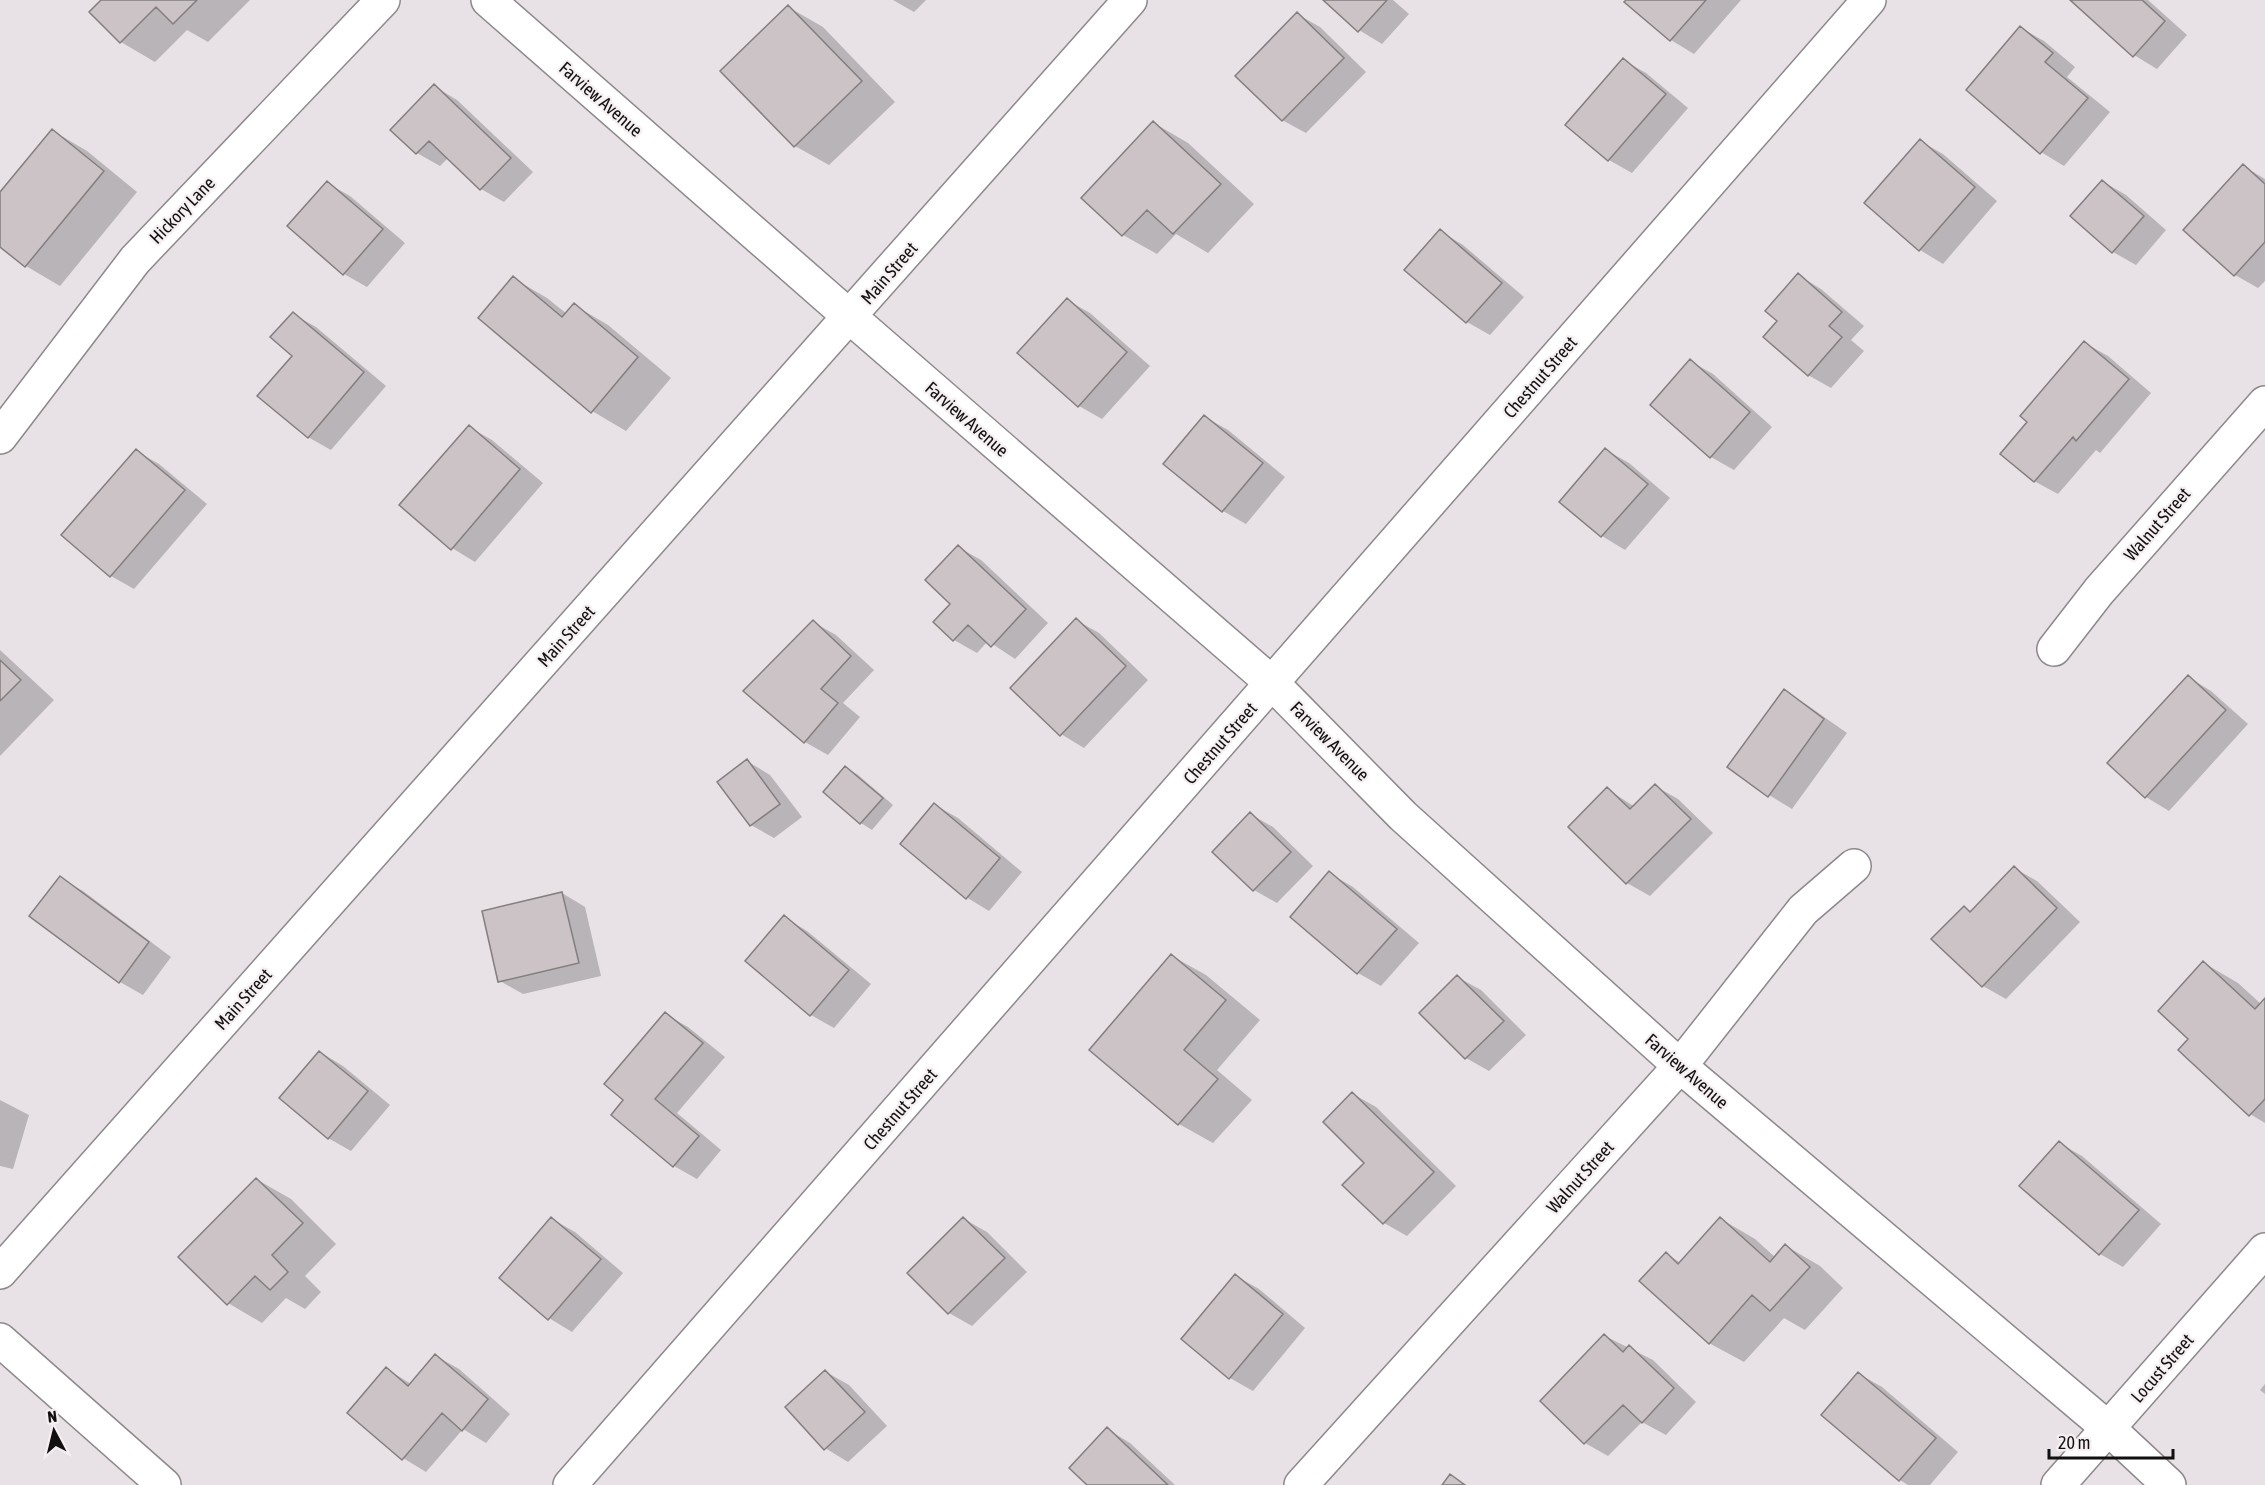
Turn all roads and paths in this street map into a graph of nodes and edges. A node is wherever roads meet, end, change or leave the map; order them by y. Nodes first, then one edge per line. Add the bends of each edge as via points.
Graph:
1 (383, 0) edge
2 (488, 0) edge
3 (1130, 0) edge
4 (1869, 0) edge
5 (850, 317) junction
6 (2265, 403) edge
7 (0, 437) edge
8 (2054, 649) dead end
9 (1272, 683) junction
10 (1854, 866) dead end
11 (1680, 1066) junction
12 (2265, 1250) edge
13 (0, 1272) edge
14 (0, 1340) edge
15 (2109, 1429) junction
16 (164, 1485) edge
17 (570, 1485) edge
18 (1301, 1485) edge
19 (2058, 1485) edge
20 (2169, 1485) edge

1 - 7 street, Hickory Lane via 135,260
2 - 5 street, Farview Avenue
3 - 5 street, Main Street
4 - 9 street, Chestnut Street
5 - 9 street, Farview Avenue
5 - 13 street, Main Street
6 - 8 street, Walnut Street via 2099,591
9 - 11 street, Farview Avenue via 1403,816
9 - 17 street, Chestnut Street
10 - 11 street, Walnut Street via 1803,910
11 - 15 street, Farview Avenue
11 - 18 street, Walnut Street
12 - 15 street, Locust Street
14 - 16 street
15 - 19 street, Locust Street
15 - 20 street, Farview Avenue

